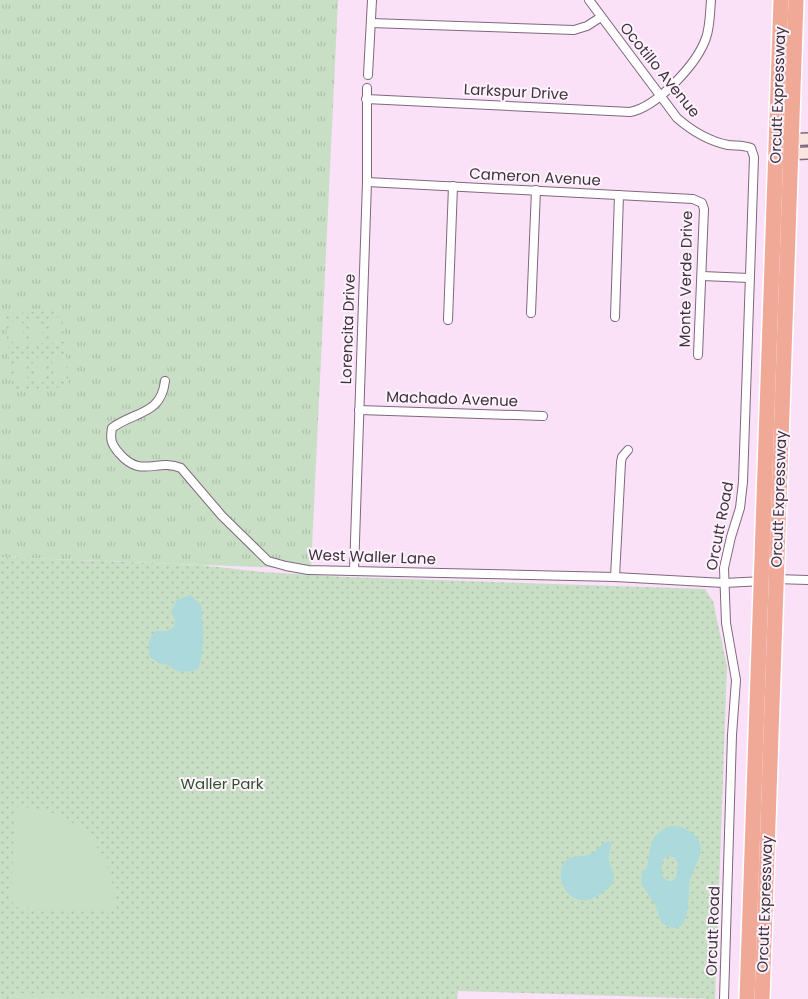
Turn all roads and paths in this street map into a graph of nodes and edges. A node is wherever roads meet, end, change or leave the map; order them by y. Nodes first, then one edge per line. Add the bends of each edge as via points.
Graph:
1 (372, 0) edge
2 (588, 0) edge
3 (711, 0) edge
4 (782, 0) edge
5 (796, 0) edge
6 (601, 17) junction
7 (371, 23) junction
8 (368, 75) dead end
9 (367, 88) dead end
10 (659, 96) junction
11 (366, 99) junction
12 (808, 139) edge
13 (784, 147) junction
14 (751, 148) joint
15 (808, 153) edge
16 (367, 182) junction
17 (453, 186) junction
18 (536, 190) junction
19 (619, 195) junction
20 (702, 203) joint
21 (702, 276) junction
22 (750, 278) junction
23 (531, 313) dead end
24 (615, 317) dead end
25 (448, 320) dead end
26 (698, 355) dead end
27 (165, 381) dead end
28 (360, 410) junction
29 (543, 416) dead end
30 (628, 450) dead end
31 (354, 571) junction
32 (615, 576) junction
33 (769, 580) junction
34 (808, 580) edge
35 (724, 583) junction
36 (724, 999) edge
37 (747, 999) edge
38 (762, 999) edge

1 - 7 street
2 - 6 street, Ocotillo Avenue
3 - 10 street, Larkspur Drive via 707,35 698,56
4 - 13 highway, Orcutt Expressway
5 - 13 highway, Orcutt Expressway
6 - 7 street via 574,30
6 - 10 street, Ocotillo Avenue
7 - 8 street
9 - 11 street, Lorencita Drive
10 - 11 street, Larkspur Drive via 630,112
10 - 14 street, Ocotillo Avenue via 693,132 729,145
11 - 16 street, Lorencita Drive
12 - 13 street
13 - 15 street
13 - 33 highway, Orcutt Expressway
14 - 22 street, Orcutt Road via 754,157
16 - 17 street, Cameron Avenue
16 - 28 street, Lorencita Drive
17 - 18 street, Cameron Avenue
17 - 25 street
18 - 19 street, Cameron Avenue
18 - 23 street
19 - 20 street, Cameron Avenue via 694,199
19 - 24 street
20 - 21 street, Monte Verde Drive
21 - 22 street
21 - 26 street, Monte Verde Drive
22 - 35 street, Orcutt Road via 743,482 740,508 724,568
27 - 31 street, West Waller Lane via 160,401 139,416 121,421 112,428 112,445 122,457 146,468 162,465 181,468 222,516 268,561 308,570
28 - 29 street, Machado Avenue
28 - 31 street, Lorencita Drive
30 - 32 street via 621,462
31 - 32 street, West Waller Lane
32 - 35 street, West Waller Lane
33 - 34 street, West Waller Lane
33 - 35 street, West Waller Lane
33 - 37 highway, Orcutt Expressway
33 - 38 highway, Orcutt Expressway
35 - 36 street, Orcutt Road via 726,623 736,680

